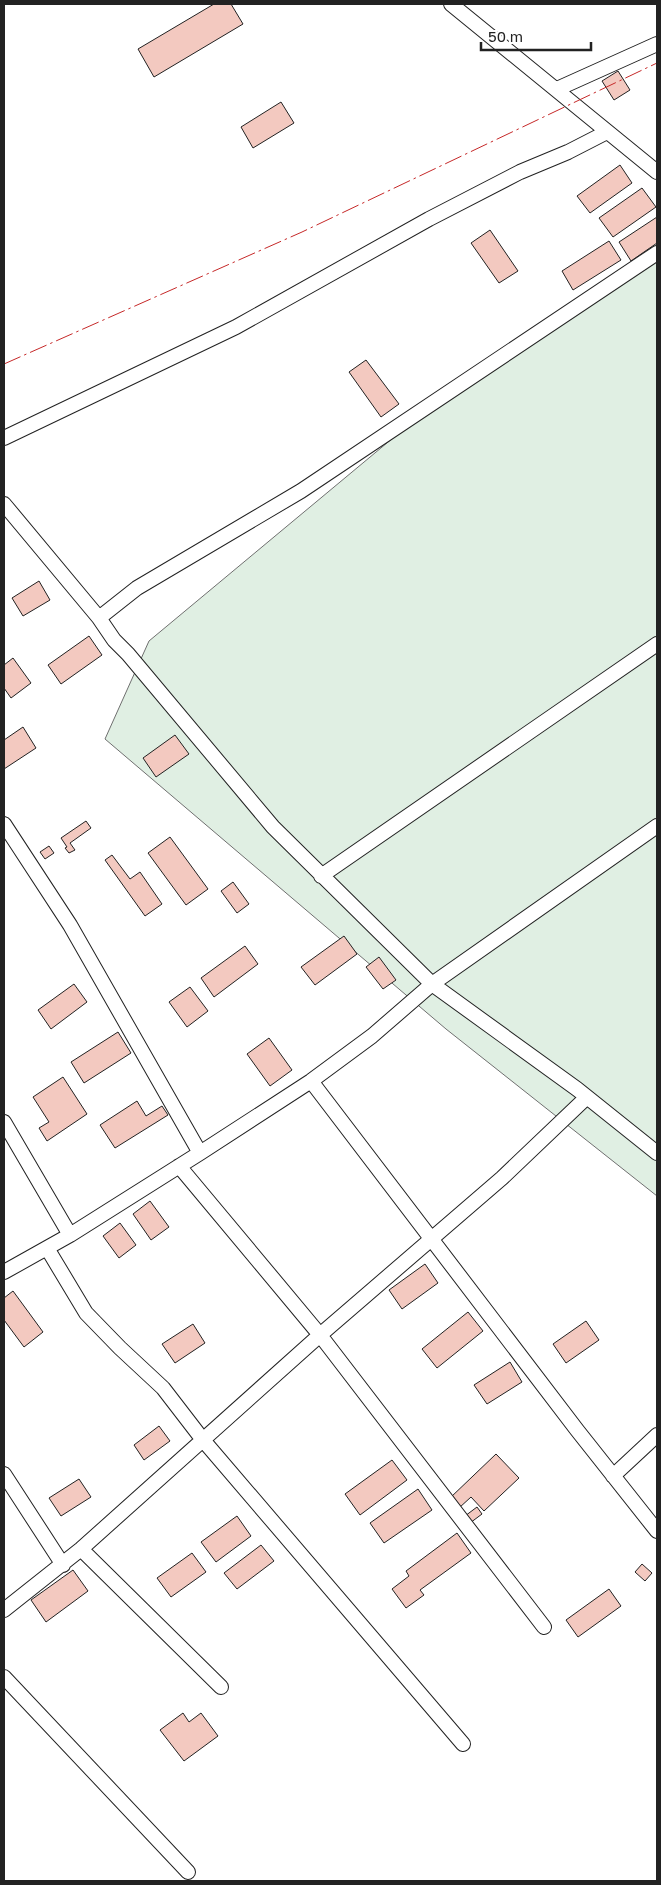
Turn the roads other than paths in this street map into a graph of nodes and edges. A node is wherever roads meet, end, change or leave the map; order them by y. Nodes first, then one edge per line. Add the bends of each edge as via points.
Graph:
1 (451, 4) edge
2 (657, 44) edge
3 (557, 88) junction
4 (607, 132) junction
5 (657, 172) edge
6 (657, 253) edge
7 (4, 438) edge
8 (4, 504) edge
9 (99, 618) junction
10 (657, 644) edge
11 (4, 824) edge
12 (657, 826) edge
13 (321, 876) junction
14 (432, 984) junction
15 (311, 1081) junction
16 (587, 1097) junction
17 (4, 1122) edge
18 (200, 1153) junction
19 (657, 1153) edge
20 (180, 1166) junction
21 (70, 1235) junction
22 (432, 1240) junction
23 (47, 1248) junction
24 (4, 1272) edge
25 (320, 1335) junction
26 (657, 1435) edge
27 (203, 1440) junction
28 (4, 1474) edge
29 (613, 1476) junction
30 (657, 1531) edge
31 (82, 1549) junction
32 (62, 1565) junction
33 (4, 1610) edge
34 (544, 1628) dead end
35 (4, 1677) edge
36 (221, 1688) dead end
37 (463, 1744) dead end
38 (188, 1872) dead end

1 - 3 street
2 - 3 street
3 - 4 street
4 - 5 street
4 - 7 street via 429,219 236,327
6 - 9 street via 301,491 137,588
8 - 9 street
9 - 13 street via 114,640 273,827
10 - 13 street
11 - 18 street via 70,925
12 - 14 street
13 - 14 street
14 - 15 street via 372,1036
14 - 16 street
15 - 18 street
15 - 22 street
16 - 19 street
16 - 22 street
17 - 21 street
18 - 20 street
20 - 21 street
20 - 25 street
21 - 23 street
22 - 25 street
22 - 29 street
23 - 24 street
23 - 27 street via 86,1312 163,1388
25 - 27 street
25 - 34 street
26 - 29 street
27 - 31 street
27 - 37 street
28 - 32 street
29 - 30 street
31 - 32 street
31 - 36 street
32 - 33 street
35 - 38 street

